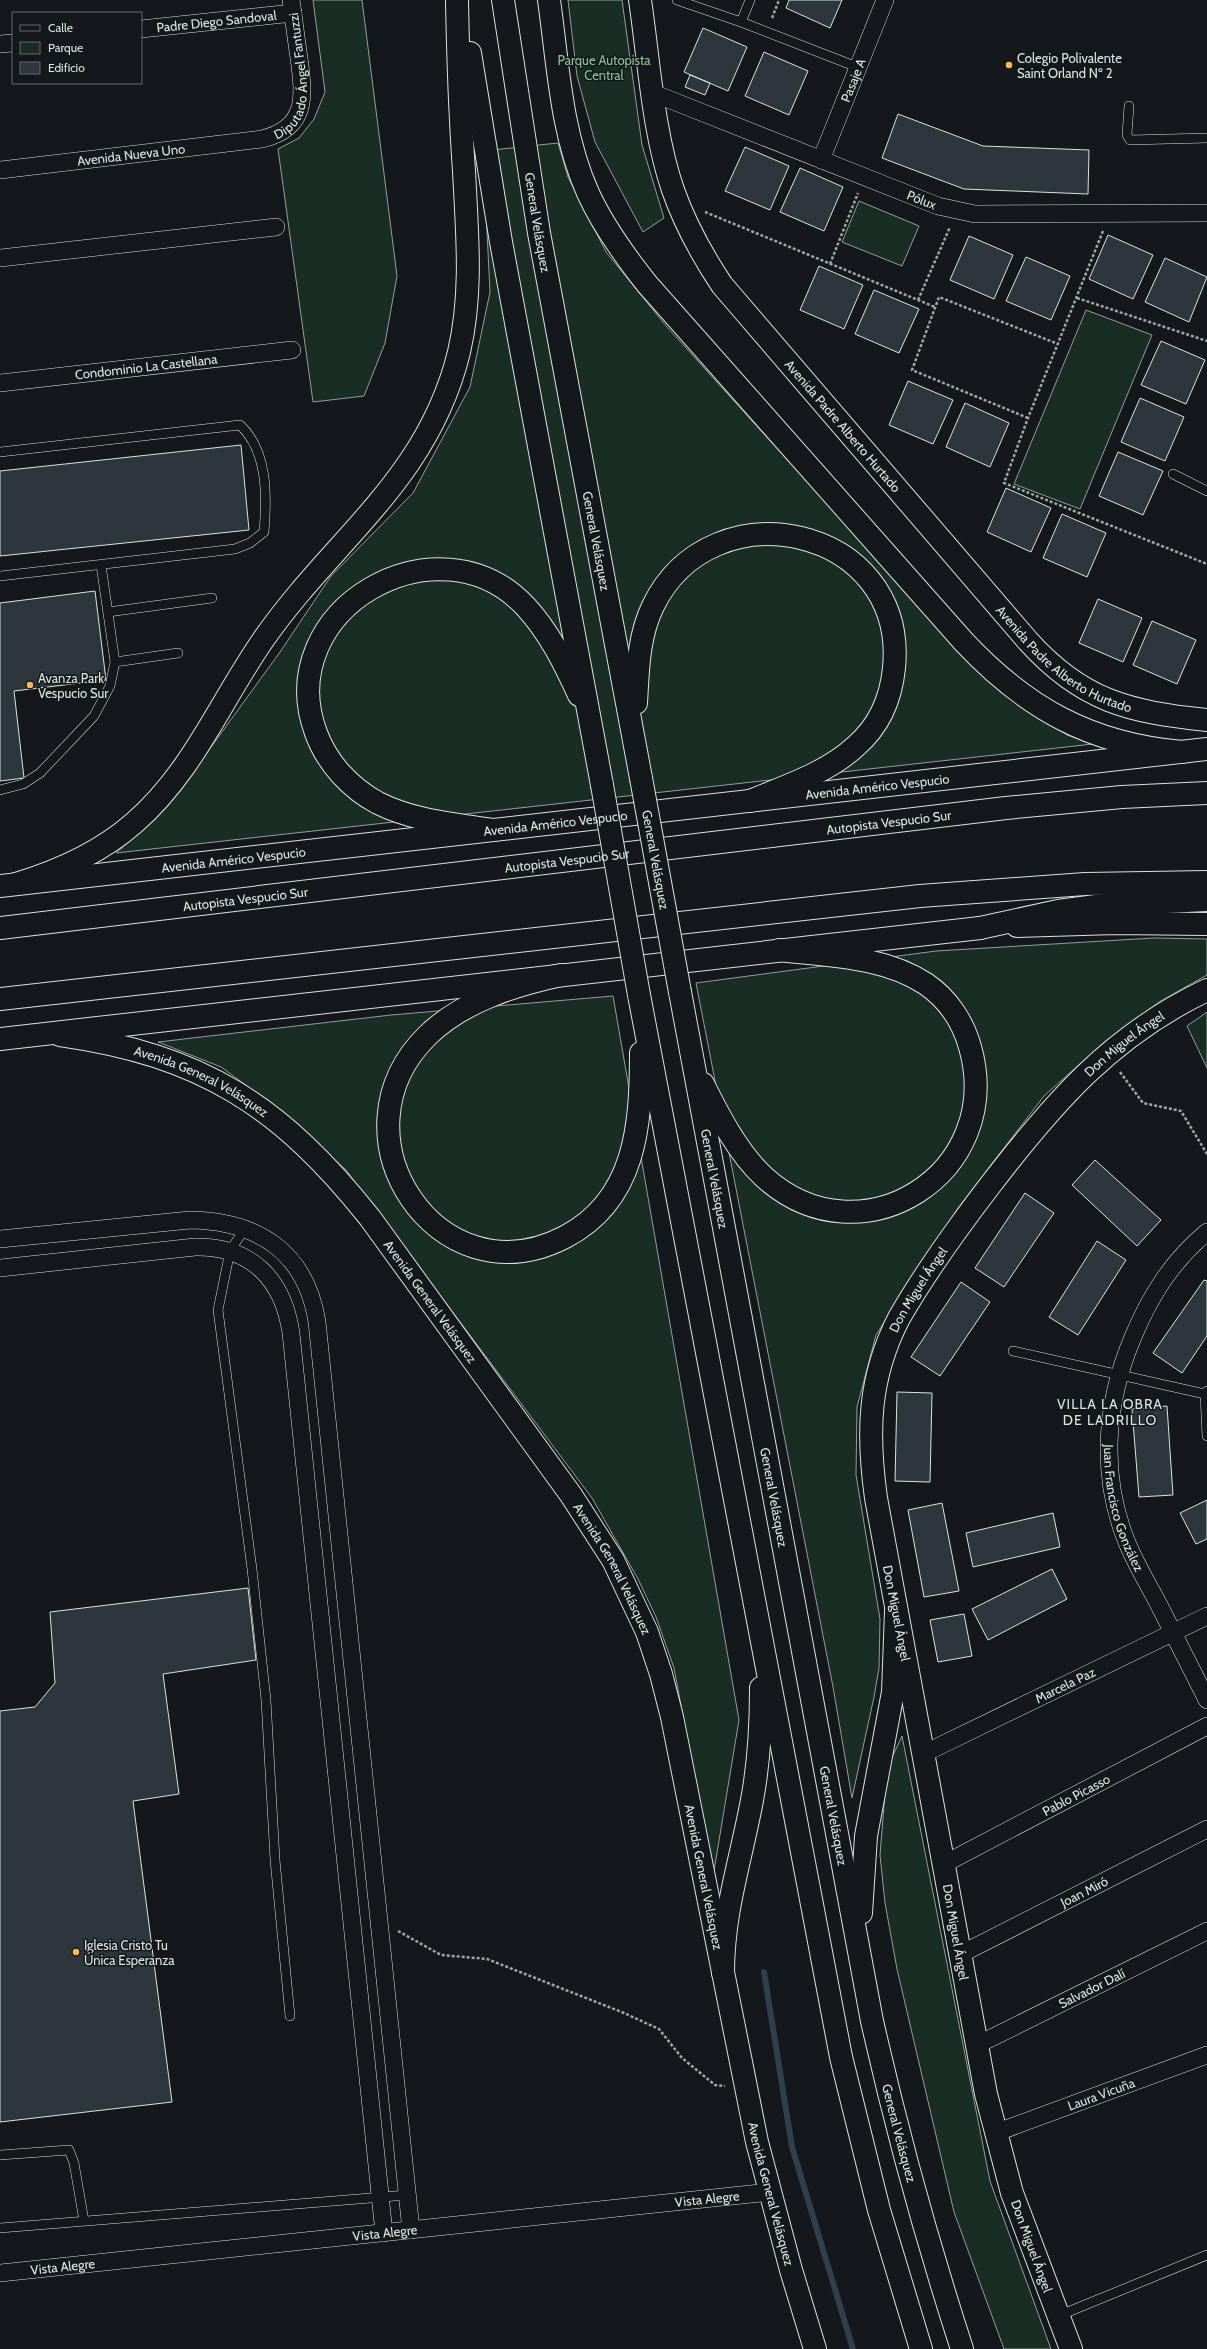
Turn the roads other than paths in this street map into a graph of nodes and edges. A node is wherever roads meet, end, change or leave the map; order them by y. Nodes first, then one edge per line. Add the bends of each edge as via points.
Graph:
1 (457, 0) edge
2 (462, 0) edge
3 (503, 0) edge
4 (549, 0) edge
5 (640, 0) edge
6 (677, 0) edge
7 (750, 0) edge
8 (885, 0) edge
9 (292, 6) edge
10 (742, 22) junction
11 (142, 29) edge
12 (12, 43) edge
13 (0, 44) edge
14 (857, 66) junction
15 (654, 93) junction
16 (1129, 106) dead end
17 (1207, 138) edge
18 (262, 139) joint
19 (821, 160) junction
20 (0, 170) edge
21 (1207, 212) edge
22 (276, 227) dead end
23 (0, 258) edge
24 (292, 350) dead end
25 (0, 383) edge
26 (0, 452) edge
27 (1174, 474) dead end
28 (1207, 490) edge
29 (101, 565) junction
30 (0, 576) edge
31 (212, 598) dead end
32 (108, 612) junction
33 (178, 653) dead end
34 (115, 662) junction
35 (1207, 720) edge
36 (591, 721) junction
37 (634, 738) junction
38 (1207, 749) edge
39 (1182, 752) junction
40 (0, 790) edge
41 (1207, 793) edge
42 (750, 801) junction
43 (493, 830) junction
44 (1207, 882) edge
45 (8, 885) edge
46 (1207, 900) edge
47 (1207, 924) edge
48 (0, 928) edge
49 (980, 928) junction
50 (779, 950) junction
51 (561, 975) junction
52 (1207, 990) edge
53 (640, 997) junction
54 (0, 999) edge
55 (49, 1034) junction
56 (0, 1039) edge
57 (693, 1067) junction
58 (190, 1220) junction
59 (245, 1228) junction
60 (1207, 1232) edge
61 (0, 1239) edge
62 (195, 1247) junction
63 (230, 1251) junction
64 (0, 1268) edge
65 (1013, 1351) dead end
66 (1119, 1375) junction
67 (1206, 1392) edge
68 (1207, 1436) edge
69 (896, 1610) junction
70 (1207, 1616) edge
71 (1173, 1633) junction
72 (761, 1635) junction
73 (1207, 1700) edge
74 (1207, 1726) edge
75 (923, 1754) junction
76 (1207, 1829) edge
77 (944, 1864) junction
78 (1207, 1931) edge
79 (961, 1954) junction
80 (861, 1962) junction
81 (723, 1973) junction
82 (290, 2016) dead end
83 (977, 2045) junction
84 (1207, 2055) edge
85 (995, 2133) junction
86 (0, 2155) edge
87 (770, 2192) junction
88 (407, 2195) junction
89 (380, 2196) junction
90 (84, 2221) junction
91 (0, 2228) edge
92 (411, 2230) junction
93 (384, 2233) junction
94 (1207, 2255) edge
95 (0, 2272) edge
96 (1058, 2316) junction
97 (815, 2349) edge
98 (921, 2349) edge
99 (962, 2349) edge
100 (1071, 2349) edge

1 - 45 main road via 469,279 459,353 434,422 393,488 301,590 263,641 197,749 158,799 133,824 104,846 56,870
2 - 36 main road via 501,242
3 - 37 main road, General Velásquez via 539,233
4 - 39 main road via 562,101 576,160 588,192 604,223 622,253 647,284 959,636 1007,684 1036,705 1081,728 1141,747
5 - 15 main road, Avenida Padre Alberto Hurtado
6 - 10 lane
7 - 10 lane
8 - 14 street, Pasaje A
9 - 11 street, Padre Diego Sandoval
9 - 18 street, Diputado Ángel Fantuzzi via 303,91 302,104 297,116 283,131
10 - 14 lane
12 - 13 street
14 - 19 street, Pasaje A
15 - 19 street, Pólux
15 - 35 main road, Avenida Padre Alberto Hurtado via 658,128 673,189 693,238 722,285 1028,641 1070,680 1109,701 1157,715
16 - 17 lane via 1127,135 1130,140
18 - 20 street, Avenida Nueva Uno
19 - 21 street, Pólux via 957,212
22 - 23 street
24 - 25 street, Condominio La Castellana
26 - 29 lane via 240,425 247,432 261,465 266,489 264,532 250,543 235,549
27 - 28 lane
29 - 30 lane
29 - 32 lane
31 - 32 lane
32 - 34 lane
33 - 34 lane
34 - 40 lane via 110,686 94,716 40,773 23,784
36 - 43 main road via 560,657 538,621 512,595 482,577 450,570 402,575 371,587 357,596 334,619 312,661 308,692 313,725 328,757 350,783 391,809 421,819
36 - 53 main road, bridge
37 - 42 main road via 641,640 653,605 672,577 700,554 715,546 748,536 796,536 831,548 858,567 884,606 892,629 895,660 889,697 874,726 844,756 806,777
37 - 57 main road, General Velásquez, bridge
38 - 39 main road, Avenida Américo Vespucio
39 - 42 main road, Avenida Américo Vespucio
41 - 48 main road, Autopista Vespucio Sur via 1130,796 1006,808
42 - 43 main road, Avenida Américo Vespucio
43 - 45 main road, Avenida Américo Vespucio
44 - 54 main road via 1079,884 920,896
46 - 49 main road via 1104,905 1058,911
47 - 49 main road via 1115,923
49 - 50 main road
50 - 51 main road
50 - 57 main road via 885,965 928,985 947,1003 962,1026 975,1073 974,1110 970,1127 957,1154 935,1180 920,1191 886,1206 852,1212 807,1204 788,1195 753,1165 724,1123
51 - 53 main road via 505,990 441,1024 424,1039 408,1059 393,1091 388,1137 394,1167 400,1181 415,1206 426,1217 452,1236 472,1246 501,1251 545,1246 584,1226 596,1217 615,1194 628,1168 637,1119 641,1063
51 - 55 main road
52 - 69 main road, Don Miguel Ángel via 1156,1019 1107,1054 1058,1100 958,1228 917,1288 891,1334 875,1383 870,1441 876,1498
53 - 72 main road
55 - 56 main road
55 - 81 main road, Avenida General Velásquez via 126,1047 196,1071 250,1102 295,1136 338,1179 370,1218 561,1482 596,1533 622,1578 640,1615 655,1656 682,1763
57 - 80 main road, General Velásquez
58 - 59 street via 219,1221
58 - 61 street
58 - 62 street
59 - 63 lane
59 - 88 street via 272,1243 292,1262 306,1283 315,1309
60 - 66 street, Juan Francisco González via 1182,1255 1157,1287 1142,1316
62 - 63 street
62 - 64 street
63 - 82 lane via 218,1310 252,1569 266,1700 275,1860
63 - 89 street via 264,1272 278,1291 289,1322
65 - 66 lane
66 - 67 lane
66 - 71 street, Juan Francisco González via 1109,1428 1112,1492 1126,1541
67 - 68 lane
69 - 75 main road, Don Miguel Ángel
69 - 80 main road via 893,1692 866,1836 862,1885
70 - 71 street, Marcela Paz
71 - 73 street, Juan Francisco González
71 - 75 street, Marcela Paz
72 - 81 main road via 761,1709 756,1779 729,1903 723,1946
72 - 98 main road via 841,2057 879,2210
74 - 77 street, Pablo Picasso
75 - 77 main road, Don Miguel Ángel
76 - 79 street, Joan Miró
77 - 79 main road, Don Miguel Ángel
78 - 83 street, Salvador Dalí
79 - 83 main road, Don Miguel Ángel
80 - 99 main road, General Velásquez via 903,2152
81 - 87 main road, Avenida General Velásquez via 745,2090
83 - 85 main road, Don Miguel Ángel
84 - 85 street, Laura Vicuña
85 - 96 main road, Don Miguel Ángel via 1014,2200
86 - 90 lane via 69,2150 74,2163
87 - 92 street, Vista Alegre
87 - 97 main road, Avenida General Velásquez
88 - 89 lane
88 - 92 street
89 - 90 lane
89 - 93 street
90 - 91 lane
92 - 93 street, Vista Alegre
93 - 95 street, Vista Alegre
94 - 96 lane
96 - 100 main road, Don Miguel Ángel

